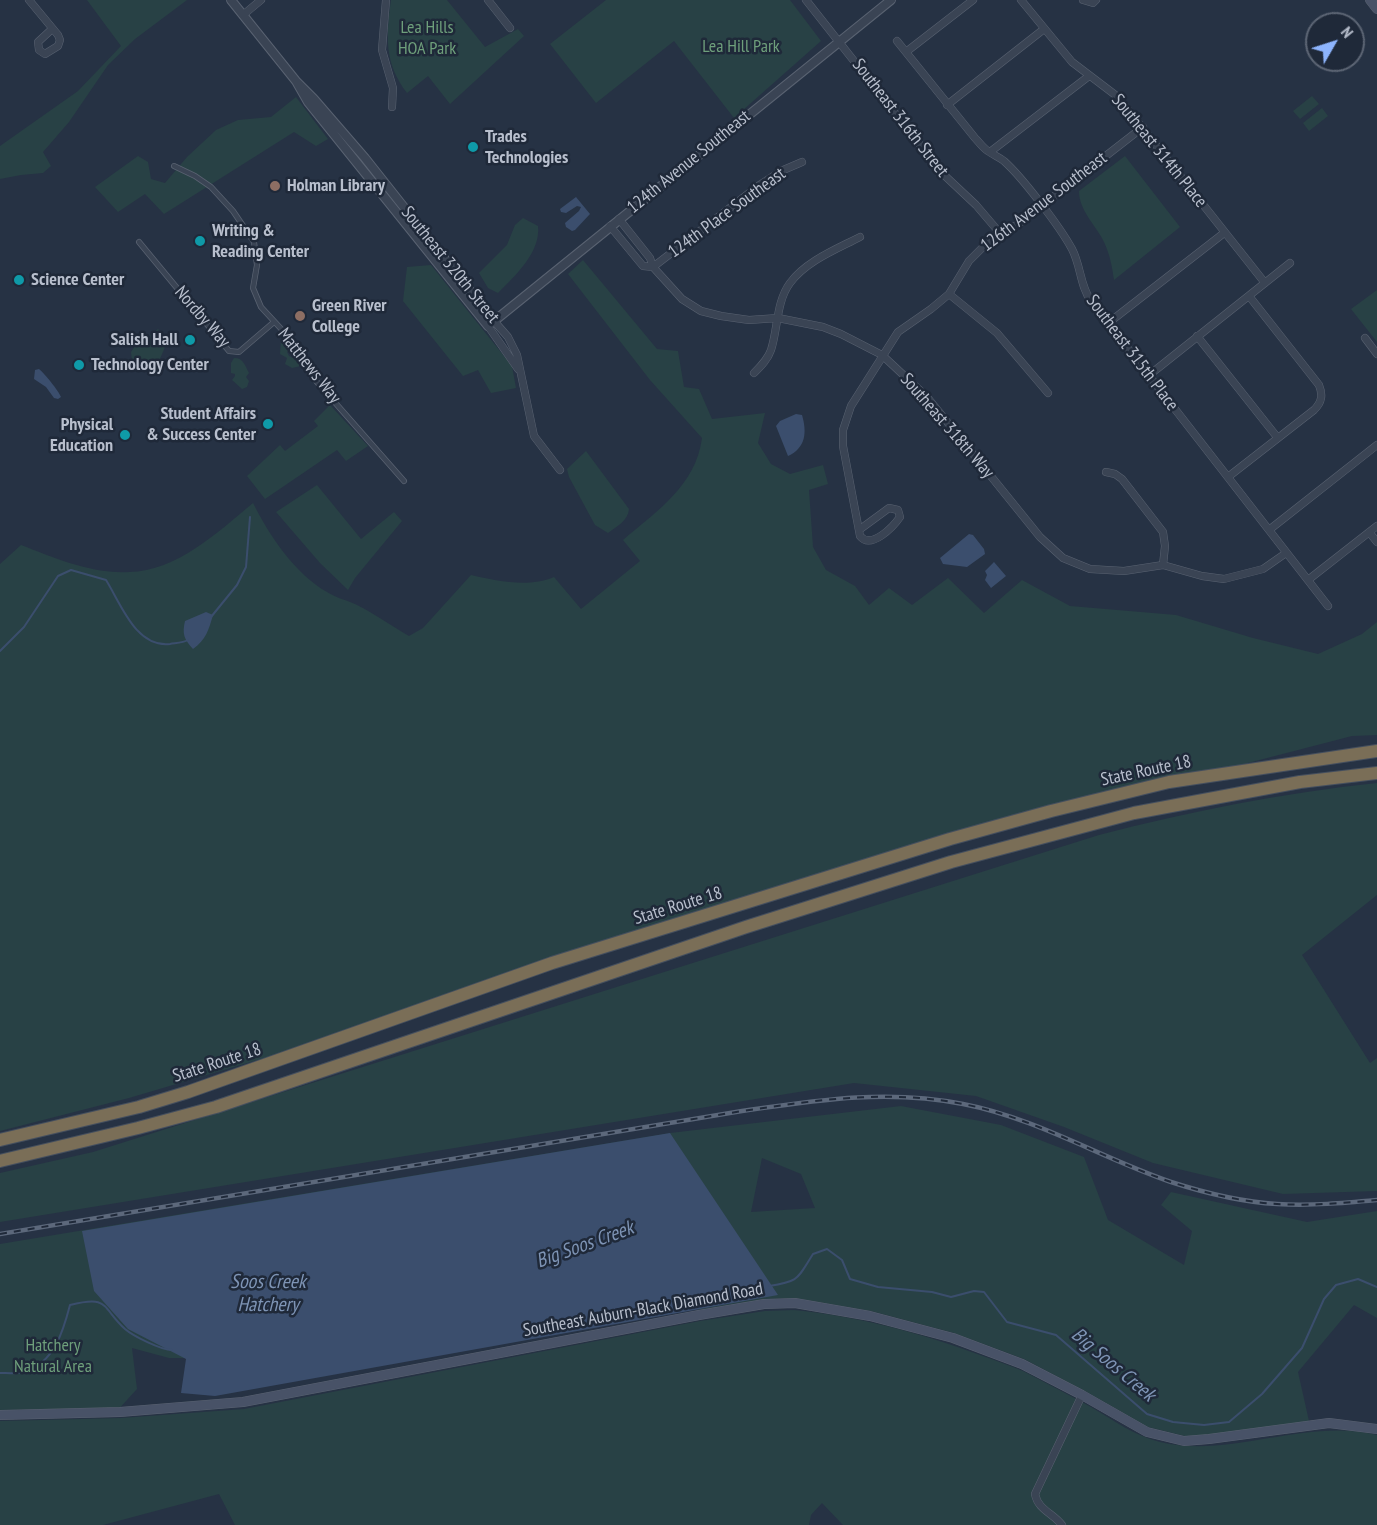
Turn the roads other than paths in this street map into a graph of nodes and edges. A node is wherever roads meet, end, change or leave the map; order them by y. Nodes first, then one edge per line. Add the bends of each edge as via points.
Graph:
1 (29, 0) edge
2 (231, 0) edge
3 (261, 0) edge
4 (386, 0) edge
5 (488, 0) edge
6 (806, 0) edge
7 (891, 0) edge
8 (974, 0) edge
9 (1021, 0) edge
10 (1096, 0) edge
11 (1370, 0) edge
12 (1085, 1) edge
13 (1377, 9) edge
14 (243, 15) junction
15 (52, 28) dead end
16 (510, 28) dead end
17 (1044, 29) junction
18 (840, 41) junction
19 (897, 41) dead end
20 (906, 52) junction
21 (1089, 76) junction
22 (947, 105) junction
23 (392, 107) dead end
24 (1143, 127) junction
25 (990, 152) junction
26 (802, 162) dead end
27 (174, 166) dead end
28 (1042, 206) junction
29 (619, 219) junction
30 (610, 226) junction
31 (999, 232) junction
32 (1224, 233) junction
33 (860, 237) dead end
34 (139, 242) dead end
35 (1290, 263) dead end
36 (653, 267) junction
37 (1265, 283) junction
38 (949, 294) junction
39 (1249, 296) junction
40 (778, 318) junction
41 (274, 322) junction
42 (491, 324) junction
43 (1107, 324) junction
44 (1197, 336) junction
45 (1365, 338) dead end
46 (1377, 354) edge
47 (882, 355) junction
48 (754, 373) dead end
49 (1148, 375) junction
50 (1048, 393) dead end
51 (1277, 437) junction
52 (1377, 445) edge
53 (560, 470) dead end
54 (1106, 472) dead end
55 (1228, 477) junction
56 (404, 481) dead end
57 (1377, 526) edge
58 (859, 530) junction
59 (1269, 530) junction
60 (1369, 532) junction
61 (1377, 542) edge
62 (1286, 553) junction
63 (1163, 566) junction
64 (1308, 580) junction
65 (1329, 606) dead end
66 (1377, 751) edge
67 (1377, 773) edge
68 (0, 1140) edge
69 (0, 1161) edge
70 (1082, 1395) junction
71 (0, 1415) edge
72 (1377, 1429) edge
73 (1062, 1525) edge

1 - 15 street
2 - 14 street, Southeast 320th Street
3 - 14 street
4 - 23 street via 382,50 393,87
5 - 16 street
6 - 18 street, Southeast 316th Street
7 - 18 street, 124th Avenue Southeast
8 - 20 street
9 - 17 street, Southeast 314th Place
10 - 12 street
11 - 13 main road
14 - 42 street, Southeast 320th Street via 364,158
17 - 21 street, Southeast 314th Place
17 - 22 street
18 - 29 street, 124th Avenue Southeast
18 - 31 street, Southeast 316th Street via 943,174
19 - 20 street, Southeast 315th Place
20 - 22 street, Southeast 315th Place
21 - 24 street, Southeast 314th Place via 1118,97
21 - 25 street
22 - 25 street, Southeast 315th Place
24 - 28 street, 126th Avenue Southeast
24 - 32 street, Southeast 314th Place
25 - 28 street, Southeast 315th Place via 1010,167
26 - 36 street, 124th Place Southeast via 761,184
27 - 41 street, Matthews Way via 211,187 247,231 256,252 254,293
28 - 31 street, 126th Avenue Southeast via 1017,225
28 - 43 street, Southeast 315th Place via 1073,251 1086,294
29 - 30 street, 124th Avenue Southeast
29 - 36 street, Southeast 318th Way
30 - 36 street, Southeast 318th Way via 643,266
30 - 42 street, 124th Avenue Southeast
31 - 38 street, 126th Avenue Southeast via 969,261
32 - 37 street, Southeast 314th Place
32 - 43 street
33 - 40 street via 795,277 786,289
34 - 41 street, Nordby Way via 230,351 239,352
35 - 37 street
36 - 40 street, Southeast 318th Way via 682,299 701,311 749,320
37 - 39 street
38 - 47 street, 126th Avenue Southeast via 902,329
38 - 50 street via 997,333
39 - 44 street
39 - 51 street via 1322,394 1314,410
40 - 47 street, Southeast 318th Way via 823,327
40 - 48 street via 771,351
41 - 56 street, Matthews Way via 296,345 307,370
42 - 53 street, Southeast 320th Street via 521,374 534,436
43 - 49 street, Southeast 315th Place
44 - 49 street
44 - 51 street
45 - 46 street
47 - 58 street, 126th Avenue Southeast via 851,406 843,430
47 - 63 street, Southeast 318th Way via 927,397 1040,537 1063,558 1103,571
49 - 55 street, Southeast 315th Place
51 - 55 street
52 - 59 street
54 - 63 street via 1122,479 1163,532
55 - 59 street, Southeast 315th Place
57 - 60 street
58 - 58 street via 862,539 874,541 898,520 898,510 889,508
59 - 62 street, Southeast 315th Place
60 - 61 street
60 - 64 street
62 - 63 street via 1263,569 1224,579
62 - 64 street, Southeast 315th Place
64 - 65 street, Southeast 315th Place
66 - 68 highway, State Route 18 via 1169,782 950,839 552,963 188,1092
67 - 69 highway via 1300,782 1134,813 951,862 735,930 216,1107
70 - 71 main road, Southeast Auburn-Black Diamond Road via 1022,1364 953,1338 870,1316 795,1303 699,1315 243,1402 120,1412
70 - 72 main road, Southeast Auburn-Black Diamond Road via 1147,1432 1184,1440 1329,1424
70 - 73 street via 1035,1494 1036,1501

